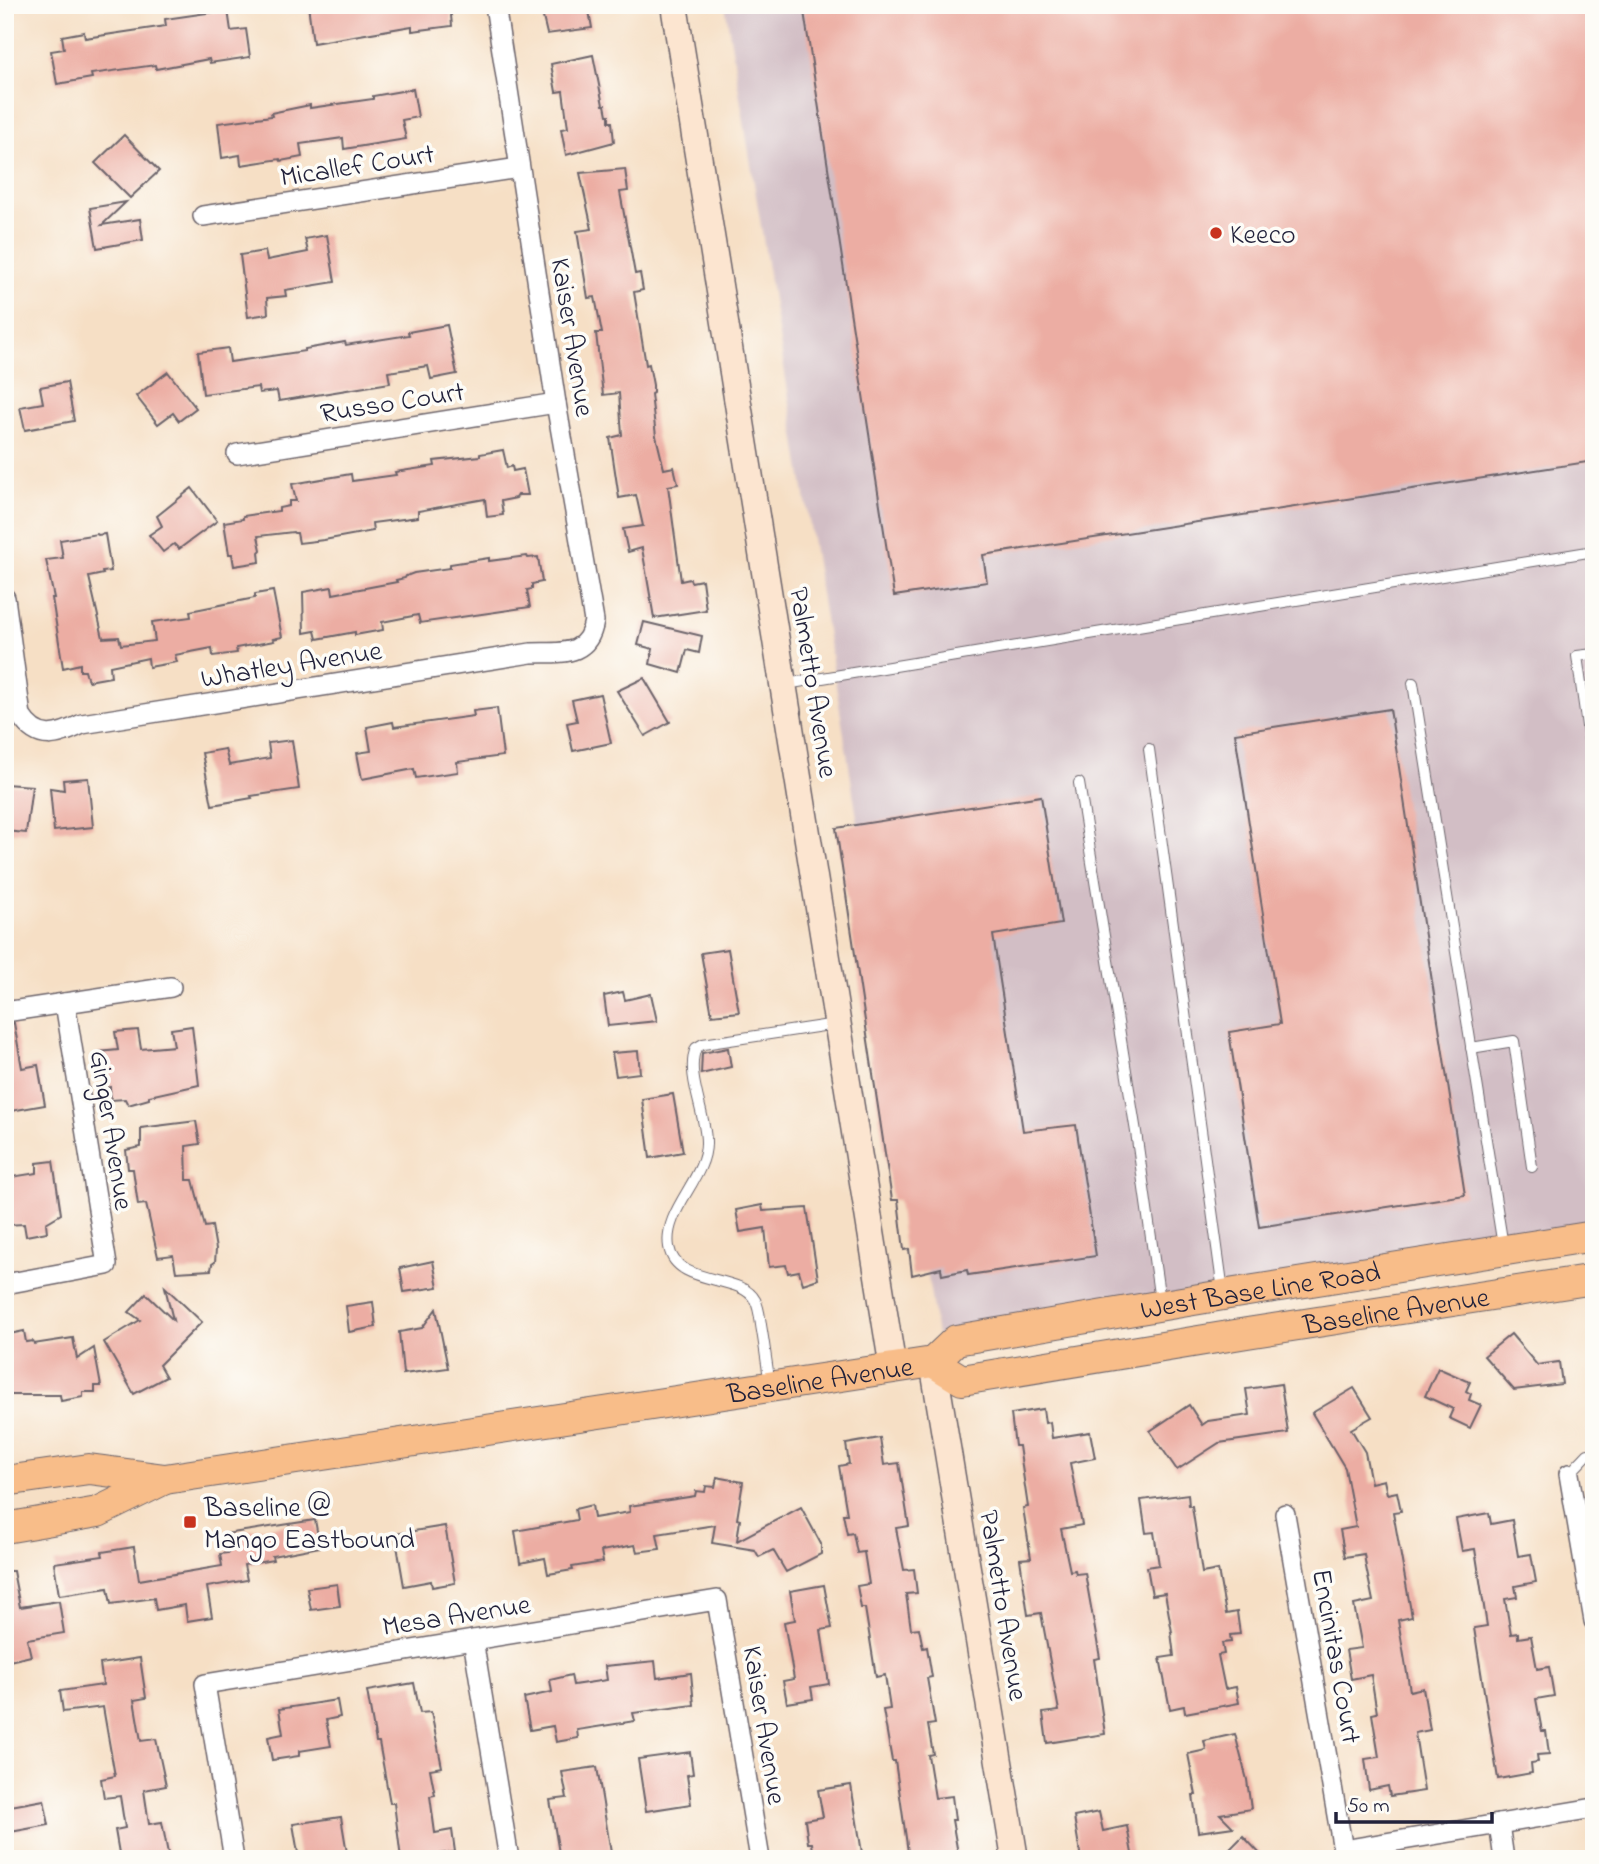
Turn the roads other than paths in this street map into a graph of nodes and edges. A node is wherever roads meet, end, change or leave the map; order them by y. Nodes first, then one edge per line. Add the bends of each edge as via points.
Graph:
1 (495, 5) edge
2 (674, 5) edge
3 (519, 168) junction
4 (203, 216) dead end
5 (556, 403) junction
6 (237, 454) dead end
7 (1594, 551) edge
8 (5, 598) edge
9 (555, 652) joint
10 (1594, 654) edge
11 (1413, 683) dead end
12 (783, 684) junction
13 (1149, 749) dead end
14 (1594, 775) edge
15 (1079, 783) dead end
16 (171, 987) dead end
17 (65, 1003) junction
18 (5, 1012) edge
19 (837, 1023) junction
20 (1471, 1048) junction
21 (1532, 1167) dead end
22 (1594, 1236) edge
23 (1503, 1250) junction
24 (1594, 1279) edge
25 (5, 1284) edge
26 (1223, 1295) junction
27 (1161, 1306) junction
28 (933, 1362) junction
29 (893, 1369) junction
30 (771, 1387) junction
31 (1594, 1454) edge
32 (1569, 1474) joint
33 (166, 1479) junction
34 (5, 1481) edge
35 (1284, 1514) dead end
36 (5, 1528) edge
37 (717, 1600) joint
38 (1594, 1621) edge
39 (473, 1640) junction
40 (1594, 1808) edge
41 (1499, 1824) junction
42 (234, 1859) edge
43 (509, 1859) edge
44 (760, 1859) edge
45 (1015, 1859) edge
46 (1504, 1859) edge

1 - 3 street, Kaiser Avenue
2 - 12 street, Palmetto Avenue
3 - 4 street, Micallef Court
3 - 5 street, Kaiser Avenue
5 - 6 street, Russo Court
5 - 9 street, Kaiser Avenue via 593,621 584,645 571,652
7 - 12 lane
8 - 9 street, Whatley Avenue via 21,716 27,726 48,735 82,724
10 - 14 lane via 1577,656
11 - 20 lane
12 - 19 street, Palmetto Avenue
13 - 26 lane
15 - 27 lane
16 - 17 street
17 - 18 street
17 - 25 street, Ginger Avenue via 107,1265
19 - 29 street, Palmetto Avenue
19 - 30 lane via 703,1044 693,1054 705,1157 669,1231 669,1246 674,1261 687,1270 744,1288 755,1298
20 - 21 lane via 1514,1041
20 - 23 lane
22 - 23 main road, West Base Line Road
23 - 26 main road, West Base Line Road
24 - 28 main road, Baseline Avenue via 962,1380
26 - 27 main road, West Base Line Road
27 - 28 main road, West Base Line Road via 956,1340
28 - 29 main road, Baseline Avenue
28 - 45 street, Palmetto Avenue
29 - 30 main road, Baseline Avenue
30 - 33 main road, Baseline Avenue
31 - 32 lane via 1588,1454
32 - 38 street
33 - 34 main road, Baseline Avenue via 89,1469
33 - 36 main road, Baseline Avenue via 98,1512
35 - 41 street, Encinitas Court via 1343,1850
37 - 39 street, Mesa Avenue
37 - 44 street, Kaiser Avenue
39 - 42 street, Mesa Avenue via 205,1684
39 - 43 street
40 - 41 street
41 - 46 street

